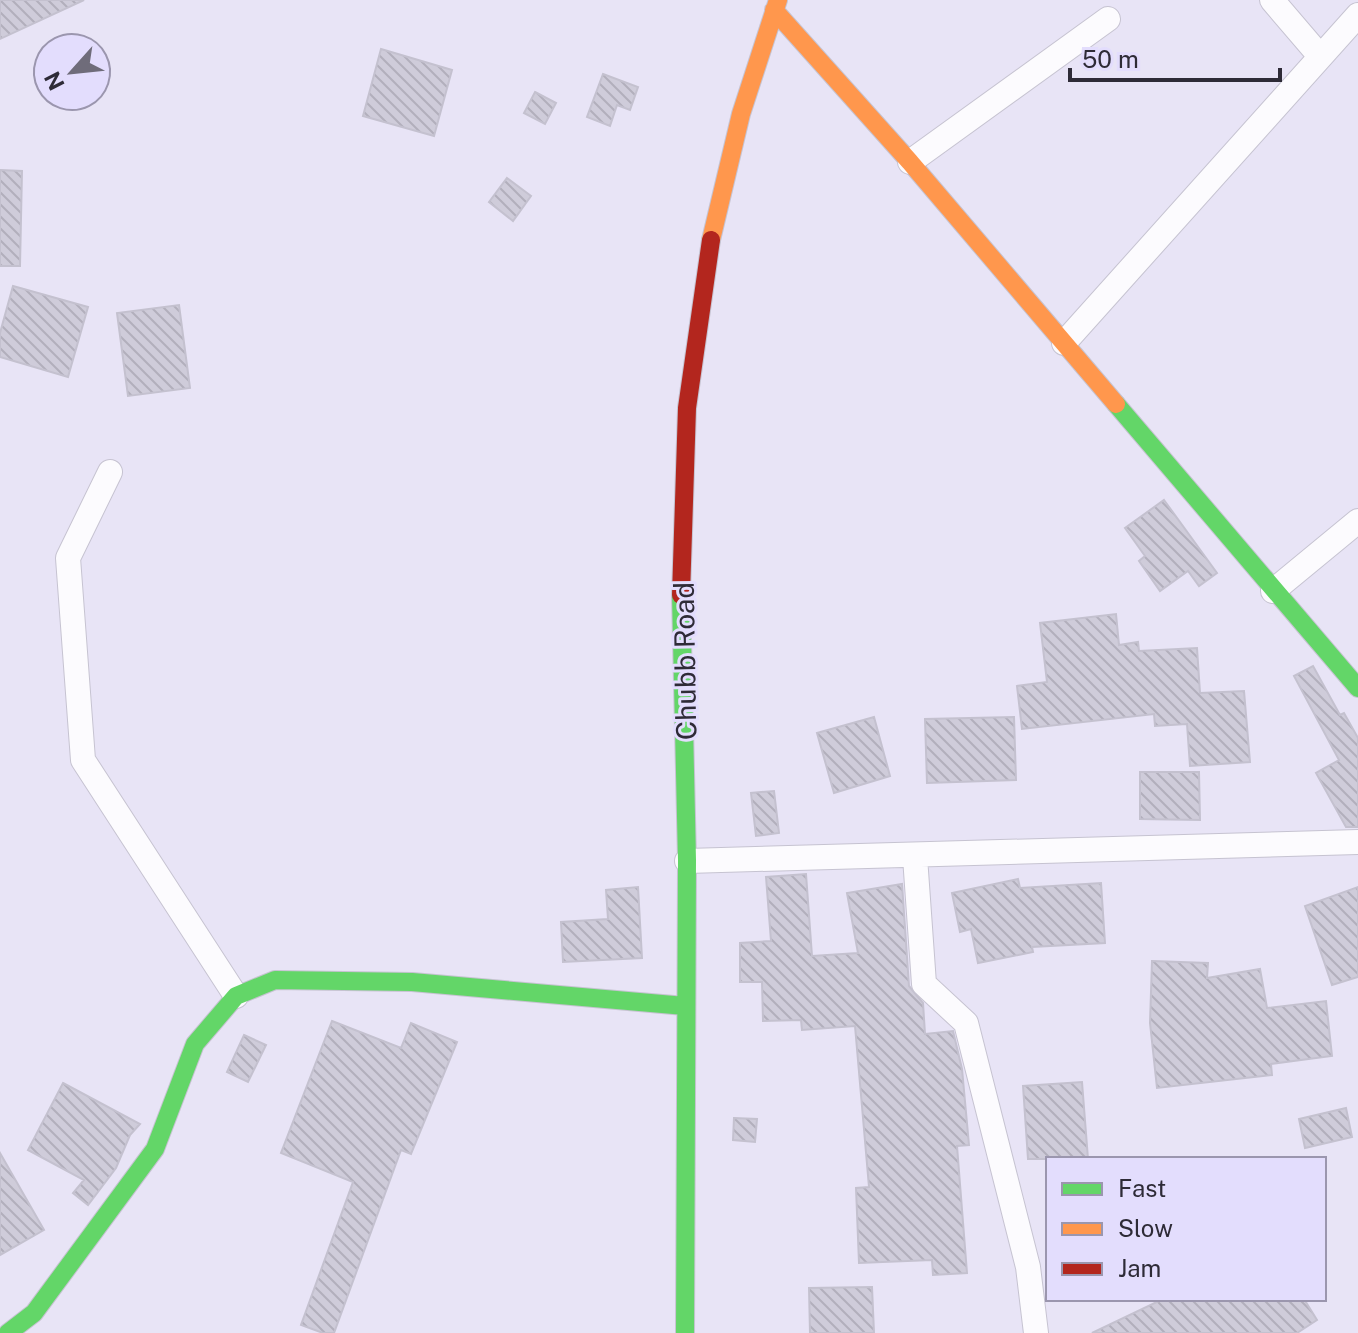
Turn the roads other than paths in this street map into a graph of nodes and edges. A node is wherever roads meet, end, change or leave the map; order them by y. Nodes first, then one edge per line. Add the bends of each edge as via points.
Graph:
1 (1272, 0) edge
2 (776, 5) edge
3 (1358, 15) edge
4 (1108, 19) dead end
5 (1319, 55) junction
6 (910, 162) junction
7 (1064, 343) junction
8 (110, 472) dead end
9 (1358, 521) edge
10 (1273, 591) junction
11 (1358, 688) edge
12 (1358, 842) edge
13 (915, 857) junction
14 (687, 861) junction
15 (236, 996) junction
16 (685, 1006) junction
17 (34, 1323) edge
18 (3, 1333) edge
19 (685, 1333) edge
20 (1036, 1333) edge

1 - 5 street
2 - 6 street
2 - 14 street, Chubb Road via 727,159 697,307 683,469
3 - 5 street
4 - 6 street
5 - 7 street
6 - 7 street
7 - 10 street
8 - 15 street via 68,558 83,760
9 - 10 street
10 - 11 street
12 - 13 street
13 - 14 street
13 - 20 street via 924,984 966,1023 1028,1267
14 - 16 street, Chubb Road
15 - 16 street via 275,980 412,982
15 - 17 street via 195,1044 155,1149
16 - 19 street, Chubb Road
17 - 18 street

